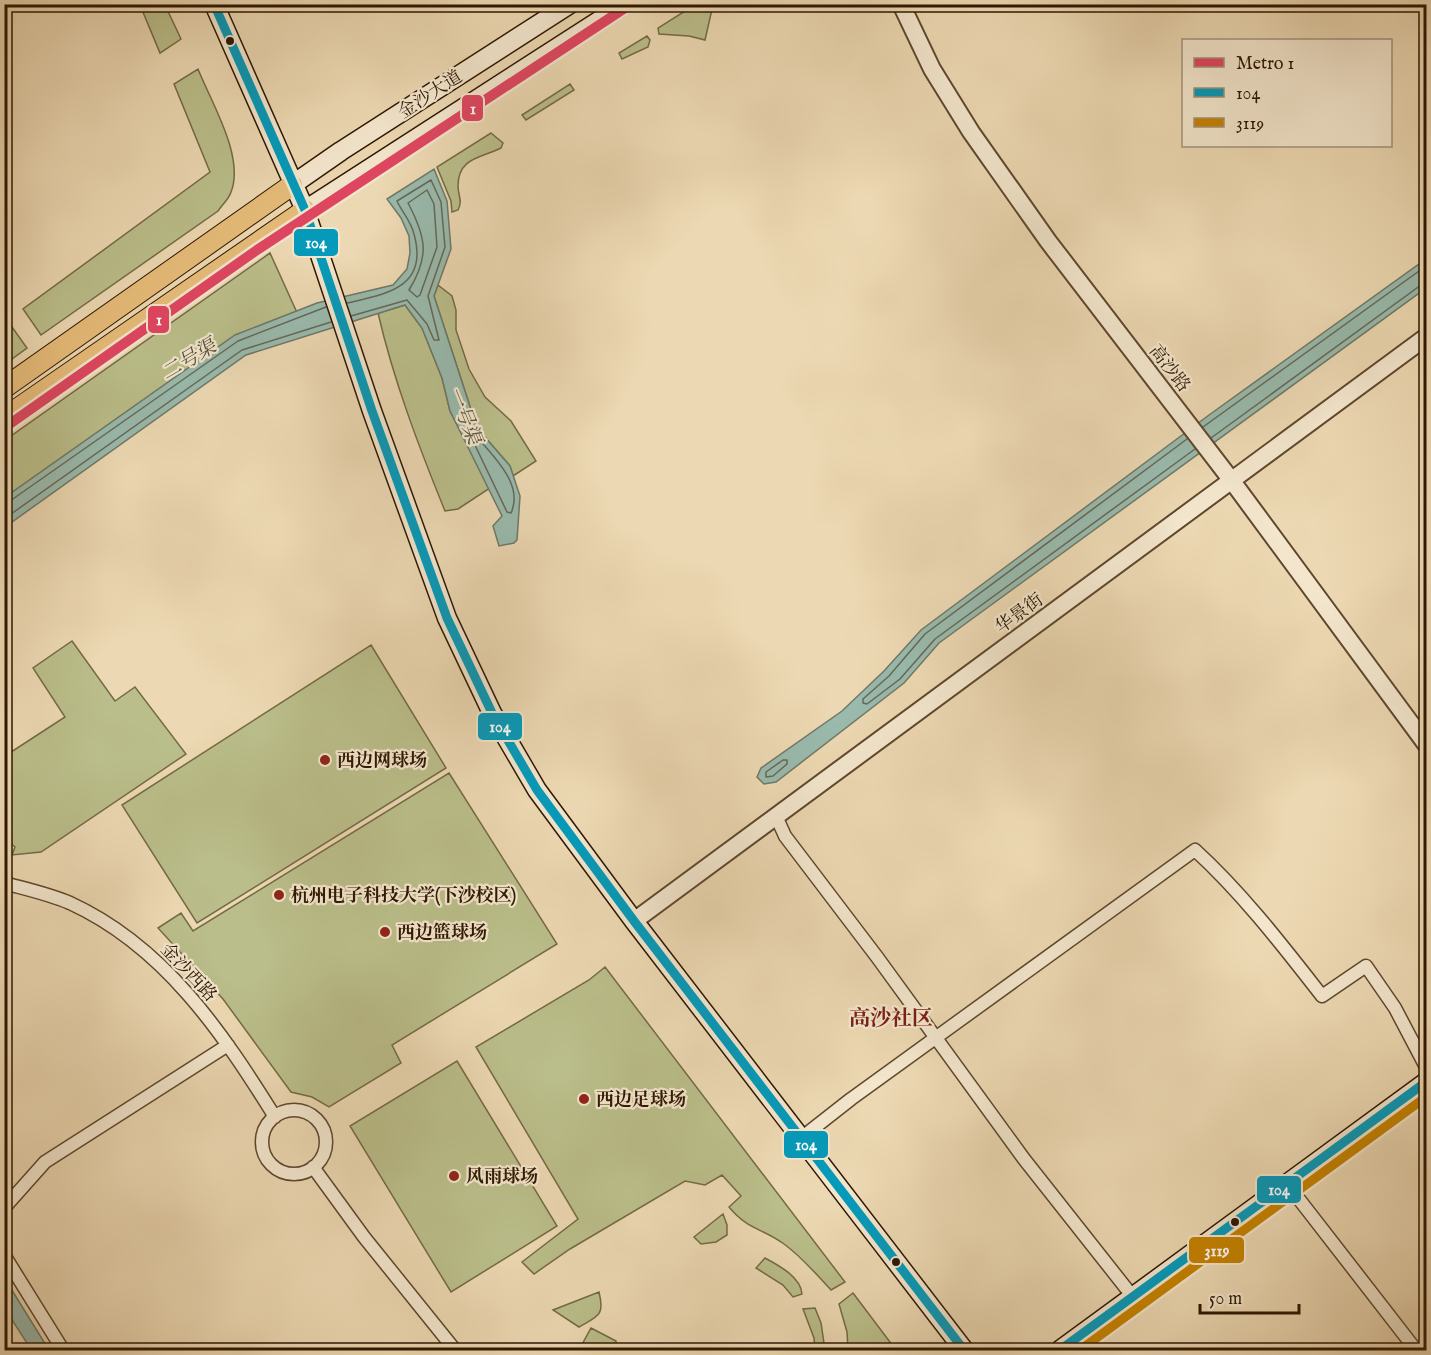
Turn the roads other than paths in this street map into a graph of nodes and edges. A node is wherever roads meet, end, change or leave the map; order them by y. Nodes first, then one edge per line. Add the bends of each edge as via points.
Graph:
1 (214, 4) edge
2 (570, 4) edge
3 (625, 4) edge
4 (901, 4) edge
5 (292, 185) junction
6 (305, 210) junction
7 (1426, 337) edge
8 (4, 388) edge
9 (4, 418) edge
10 (1232, 481) junction
11 (1426, 744) edge
12 (776, 816) junction
13 (4, 883) edge
14 (634, 921) junction
15 (936, 1039) junction
16 (228, 1045) junction
17 (1426, 1067) edge
18 (1426, 1082) edge
19 (274, 1117) junction
20 (800, 1139) junction
21 (314, 1167) junction
22 (1288, 1185) junction
23 (4, 1208) edge
24 (4, 1256) edge
25 (1133, 1297) junction
26 (63, 1350) edge
27 (455, 1350) edge
28 (964, 1350) edge
29 (1060, 1350) edge
30 (1416, 1350) edge

1 - 5 main road
2 - 5 main road, 金沙大道
3 - 6 main road, 金沙大道
4 - 10 street, 高沙路 via 932,69 971,132 1048,241
5 - 6 main road
5 - 8 main road
6 - 9 main road
6 - 14 main road via 447,618 492,713 537,790
7 - 10 street, 华景街
10 - 11 street, 高沙路
10 - 12 street, 华景街
12 - 14 street, 华景街
12 - 15 street via 784,836
13 - 16 street, 金沙西路 via 70,903 116,929 158,961
14 - 20 main road
15 - 17 street via 1195,850 1260,918 1322,996 1366,966 1395,1008
15 - 20 street
15 - 25 street via 1056,1202
16 - 19 street, 金沙西路
16 - 23 street via 45,1162
18 - 22 main road
19 - 21 street via 292,1110 318,1121 326,1145
19 - 21 street via 262,1139 271,1164 298,1174
20 - 28 main road
21 - 27 street via 364,1238
22 - 25 main road
22 - 30 street
24 - 26 street
25 - 29 main road

